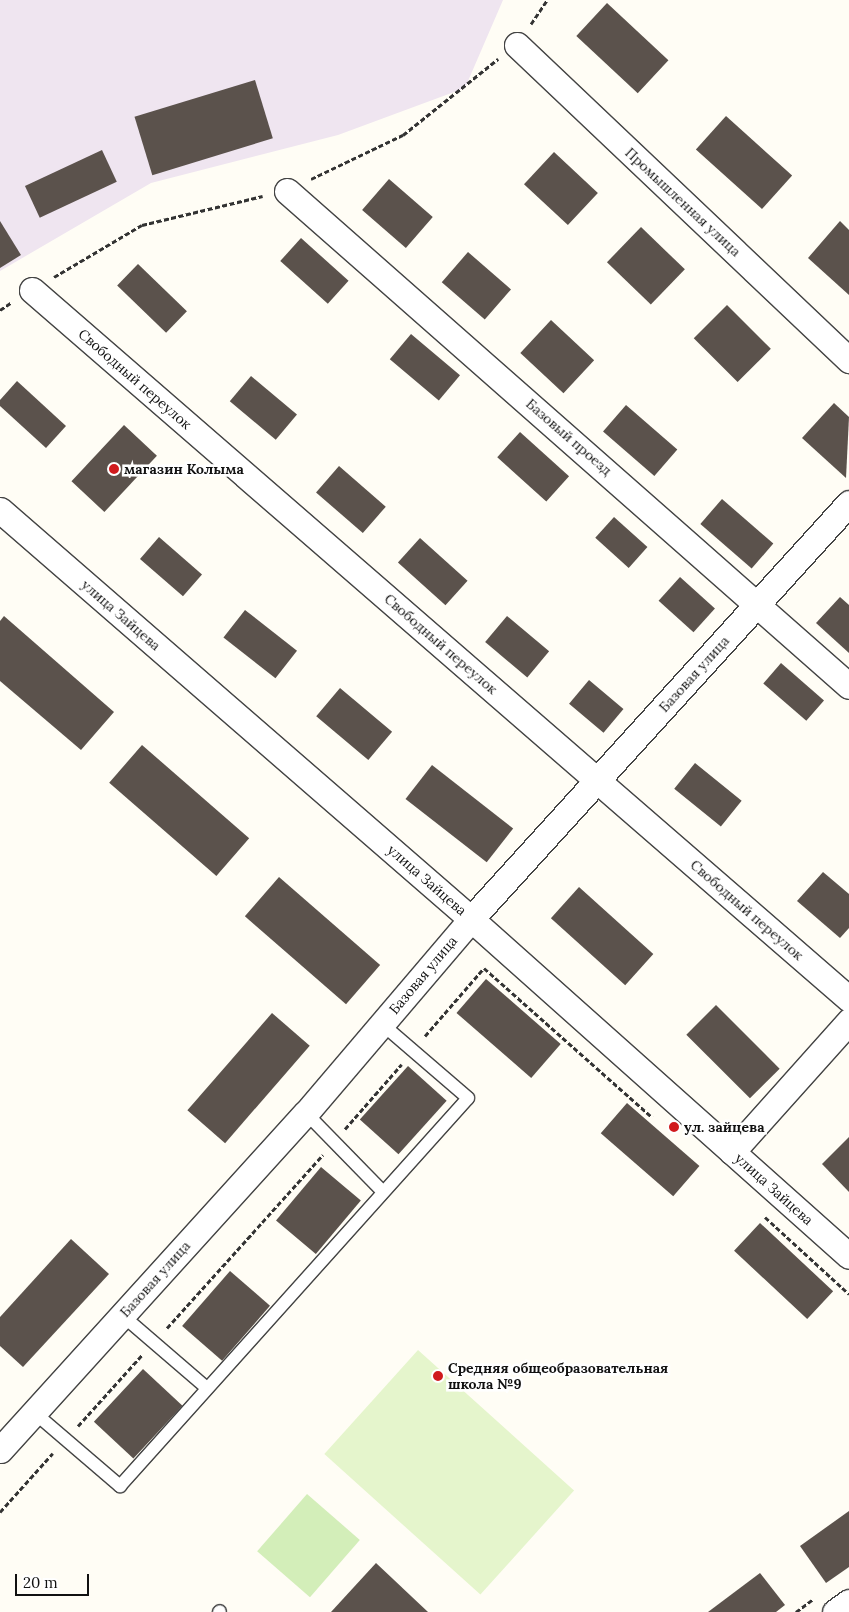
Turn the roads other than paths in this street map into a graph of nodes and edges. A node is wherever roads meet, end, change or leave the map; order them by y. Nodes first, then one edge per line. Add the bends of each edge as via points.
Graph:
1 (517, 45) dead end
2 (287, 191) dead end
3 (32, 290) dead end
4 (849, 360) edge
5 (849, 503) edge
6 (0, 510) edge
7 (759, 602) junction
8 (849, 686) edge
9 (597, 780) junction
10 (471, 919) junction
11 (849, 999) edge
12 (849, 1020) edge
13 (382, 1024) junction
14 (306, 1113) junction
15 (732, 1152) junction
16 (382, 1191) junction
17 (849, 1256) edge
18 (122, 1315) junction
19 (207, 1388) junction
20 (36, 1414) junction
21 (0, 1450) edge
22 (849, 1602) edge
23 (834, 1612) edge

1 - 4 street, Промышленная улица
2 - 7 street, Базовый проезд
3 - 9 street, Свободный переулок
5 - 7 street, Базовая улица
6 - 10 street, улица Зайцева
7 - 8 street, Базовый проезд
7 - 9 street, Базовая улица
9 - 10 street, Базовая улица
9 - 11 street, Свободный переулок
10 - 13 street, Базовая улица
10 - 15 street, улица Зайцева
12 - 15 street
13 - 14 street, Базовая улица
13 - 16 lane via 468,1098
14 - 16 lane via 336,1140
14 - 18 street, Базовая улица
15 - 17 street, улица Зайцева
16 - 19 lane
18 - 19 lane
18 - 20 street, Базовая улица
19 - 20 lane via 120,1486
20 - 21 street, Базовая улица
22 - 23 street

